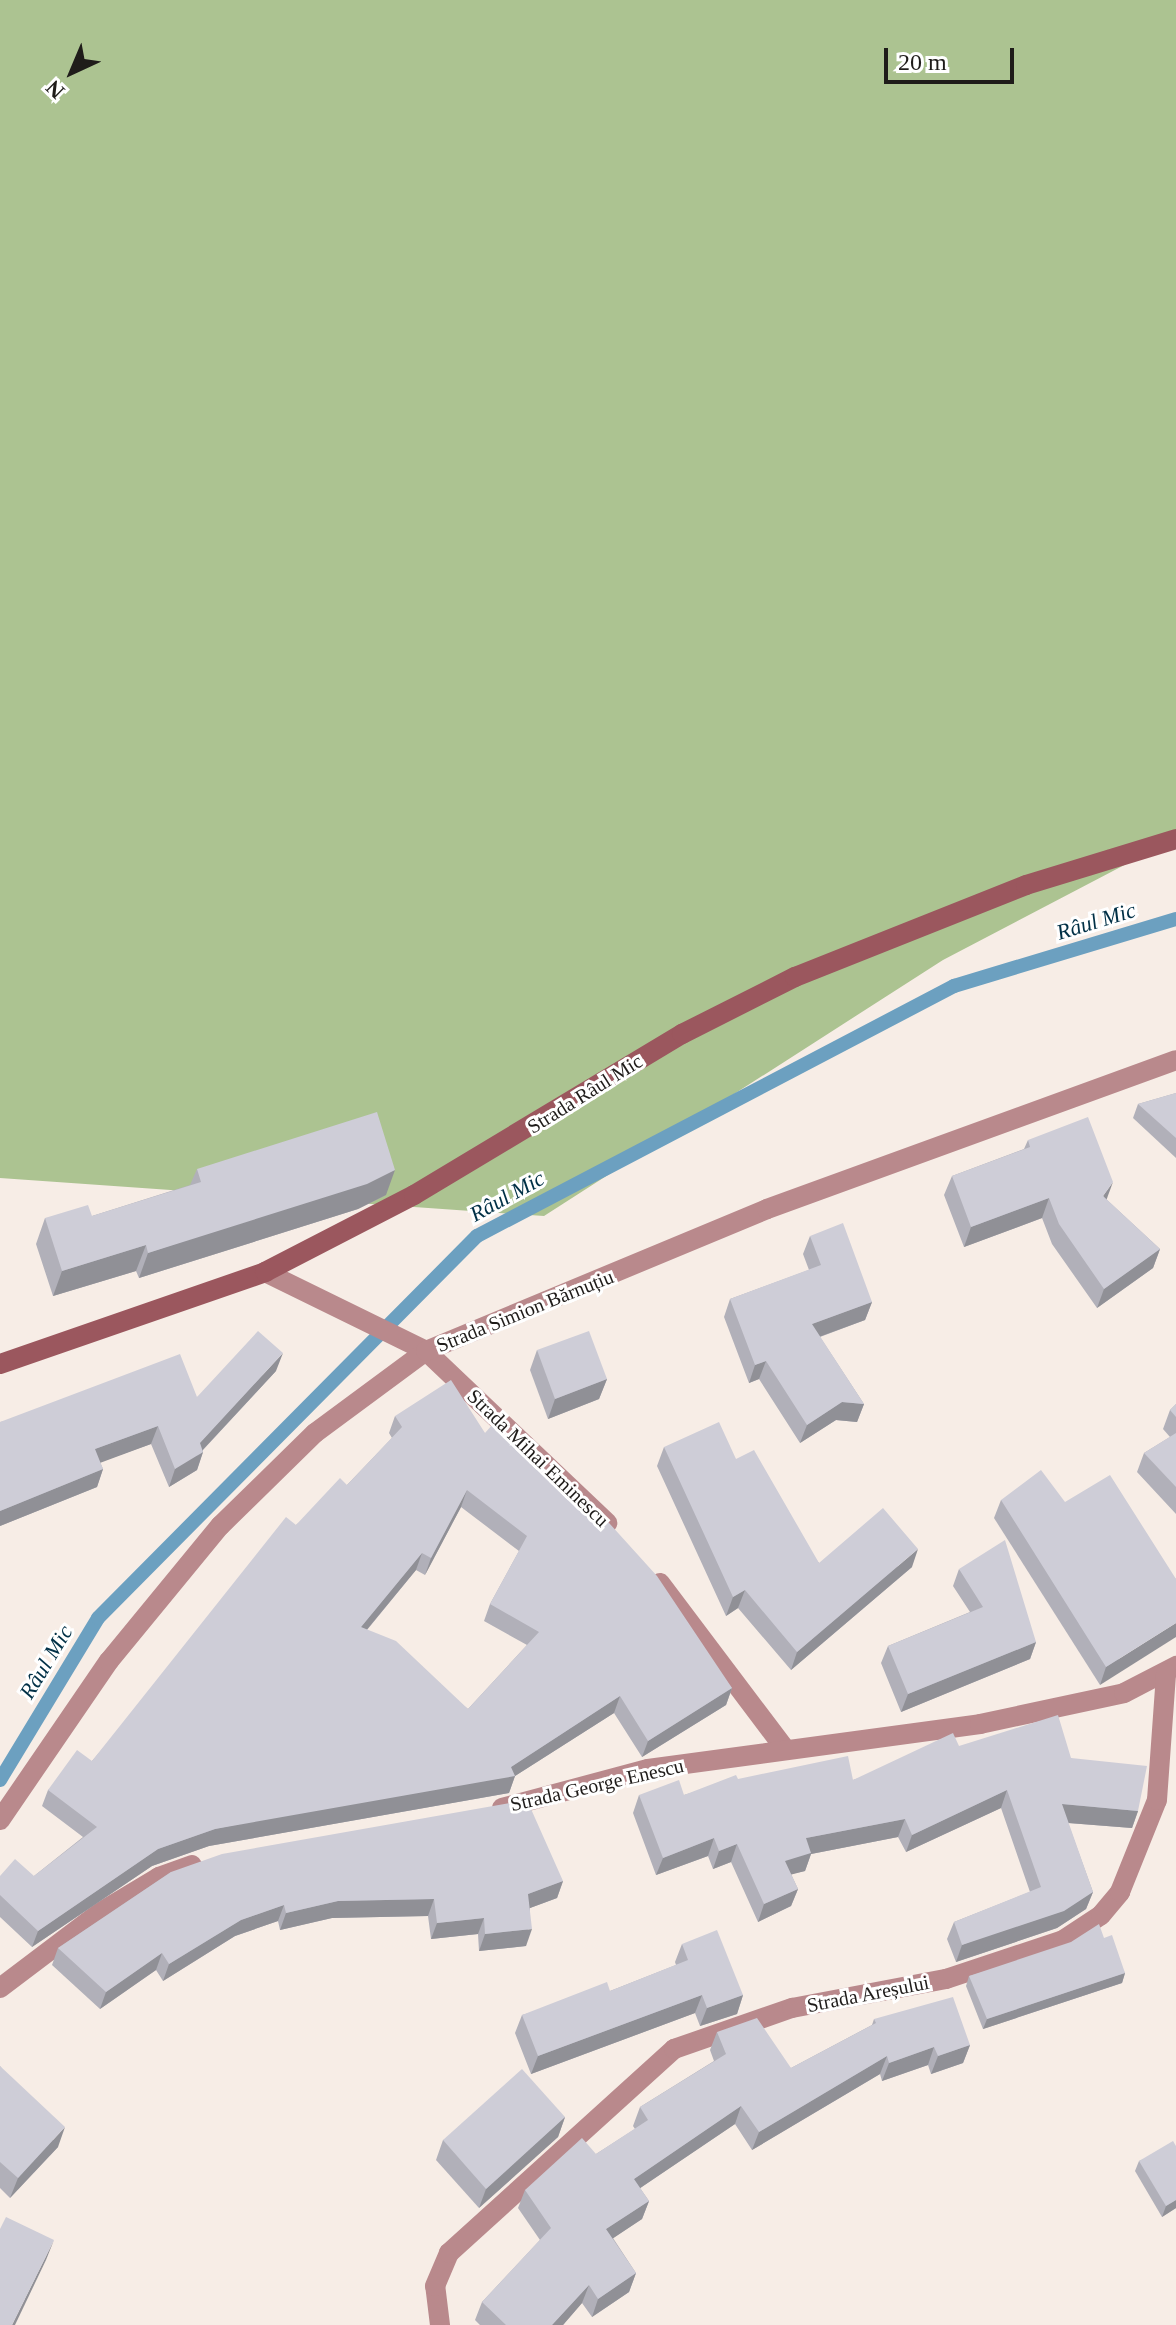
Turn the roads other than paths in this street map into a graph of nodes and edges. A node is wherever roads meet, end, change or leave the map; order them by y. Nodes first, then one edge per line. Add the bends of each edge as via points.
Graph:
1 (1176, 839) edge
2 (1176, 1060) edge
3 (265, 1272) junction
4 (426, 1351) junction
5 (0, 1364) edge
6 (622, 1541) edge
7 (642, 1562) edge
8 (1171, 1669) edge
9 (785, 1749) junction
10 (488, 1810) edge
11 (0, 1820) edge
12 (213, 1858) edge
13 (0, 1988) edge
14 (440, 2325) edge

1 - 3 street, Strada Râul Mic via 1026,885 795,977 682,1034 414,1195
2 - 4 street, Strada Simion Bărnuțiu via 767,1209 570,1296
3 - 4 street, Strada Mihai Eminescu
3 - 5 street, Strada Râul Mic
4 - 6 street, Strada Mihai Eminescu
4 - 11 street, Strada Simion Bărnuțiu via 315,1433 220,1526 109,1661
7 - 9 street
8 - 9 street, Strada George Enescu via 1124,1693 980,1724
8 - 14 street, Strada Areșului via 1157,1800 1120,1892 1086,1928 946,1979 792,2008 674,2049 449,2253 435,2286
9 - 10 street, Strada George Enescu via 648,1769
12 - 13 street via 159,1877 99,1913

